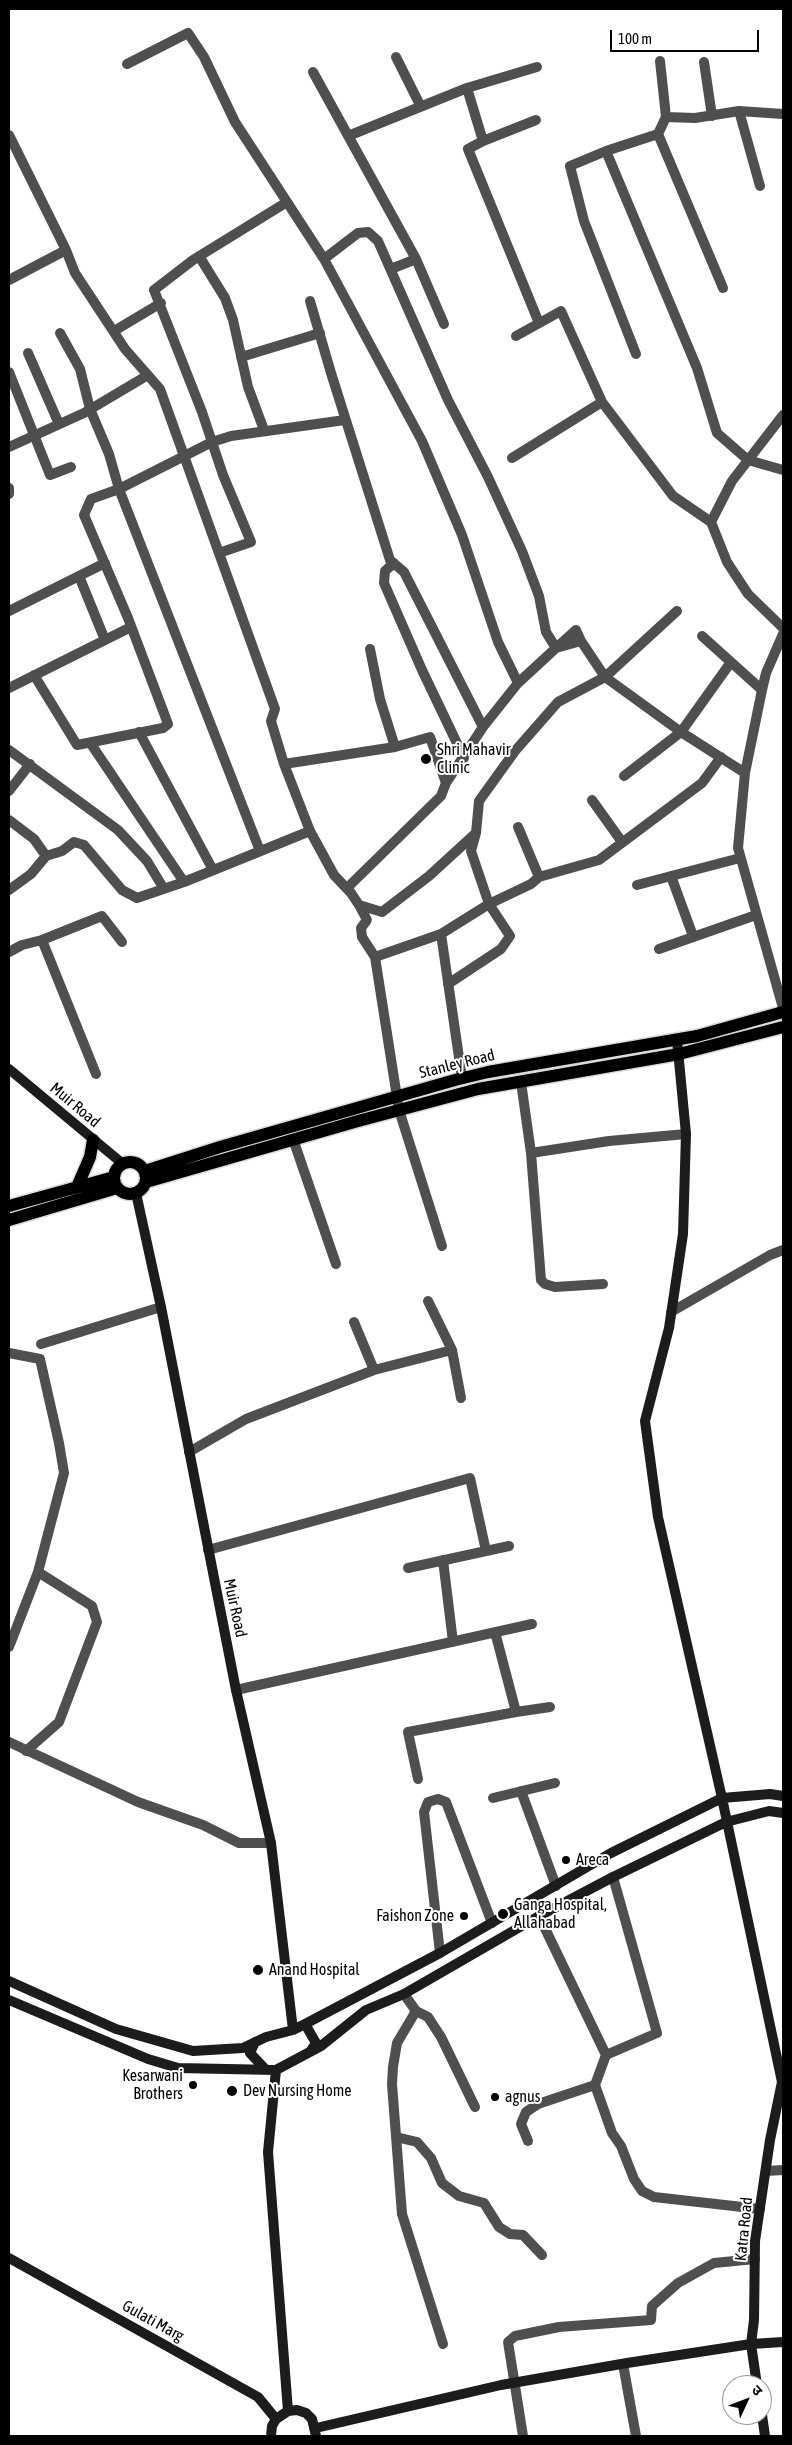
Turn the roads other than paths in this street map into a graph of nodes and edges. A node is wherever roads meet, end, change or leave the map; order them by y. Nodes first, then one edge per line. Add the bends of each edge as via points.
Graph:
1 (396, 57) dead end
2 (660, 61) dead end
3 (704, 62) dead end
4 (127, 64) dead end
5 (537, 66) dead end
6 (313, 72) dead end
7 (467, 88) junction
8 (420, 105) junction
9 (739, 111) junction
10 (783, 114) edge
11 (712, 116) junction
12 (666, 117) junction
13 (536, 120) dead end
14 (658, 134) junction
15 (9, 135) edge
16 (348, 136) junction
17 (483, 141) junction
18 (606, 151) junction
19 (760, 186) dead end
20 (287, 202) junction
21 (66, 250) junction
22 (199, 256) junction
23 (324, 259) junction
24 (416, 259) junction
25 (391, 269) junction
26 (9, 280) edge
27 (723, 288) dead end
28 (310, 301) dead end
29 (161, 303) junction
30 (540, 323) junction
31 (444, 324) dead end
32 (114, 331) junction
33 (60, 332) dead end
34 (320, 334) junction
35 (516, 336) dead end
36 (28, 352) dead end
37 (636, 354) dead end
38 (241, 357) junction
39 (9, 372) edge
40 (148, 376) junction
41 (602, 402) junction
42 (90, 409) junction
43 (783, 415) edge
44 (345, 420) junction
45 (60, 424) junction
46 (264, 430) junction
47 (34, 436) junction
48 (212, 442) junction
49 (9, 447) edge
50 (184, 458) junction
51 (512, 458) dead end
52 (748, 460) junction
53 (70, 467) dead end
54 (783, 470) edge
55 (9, 488) edge
56 (119, 489) junction
57 (9, 494) edge
58 (711, 522) junction
59 (219, 553) junction
60 (105, 563) junction
61 (394, 563) junction
62 (79, 576) junction
63 (9, 611) edge
64 (677, 611) dead end
65 (131, 627) junction
66 (783, 628) edge
67 (783, 634) edge
68 (702, 636) dead end
69 (105, 640) junction
70 (556, 648) junction
71 (370, 649) dead end
72 (731, 662) junction
73 (34, 675) junction
74 (605, 678) junction
75 (518, 683) junction
76 (9, 688) edge
77 (762, 690) junction
78 (483, 727) junction
79 (139, 732) junction
80 (681, 732) junction
81 (91, 744) junction
82 (395, 746) junction
83 (9, 750) edge
84 (721, 757) junction
85 (464, 758) junction
86 (30, 764) junction
87 (284, 764) junction
88 (745, 773) junction
89 (624, 776) dead end
90 (446, 783) junction
91 (9, 791) edge
92 (592, 800) dead end
93 (9, 820) edge
94 (518, 827) dead end
95 (310, 831) junction
96 (476, 833) junction
97 (622, 842) junction
98 (260, 851) junction
99 (46, 856) junction
100 (740, 858) junction
101 (213, 870) junction
102 (671, 876) junction
103 (539, 877) junction
104 (184, 882) junction
105 (637, 885) dead end
106 (346, 888) junction
107 (164, 889) junction
108 (9, 890) edge
109 (489, 904) junction
110 (359, 905) junction
111 (756, 915) junction
112 (441, 934) junction
113 (693, 936) junction
114 (42, 940) junction
115 (122, 942) dead end
116 (659, 949) dead end
117 (9, 952) edge
118 (375, 956) junction
119 (448, 984) junction
120 (783, 1008) edge
121 (783, 1012) edge
122 (783, 1027) edge
123 (677, 1040) junction
124 (679, 1054) junction
125 (9, 1069) edge
126 (96, 1074) dead end
127 (462, 1078) junction
128 (521, 1082) junction
129 (397, 1097) junction
130 (399, 1110) junction
131 (686, 1134) junction
132 (293, 1139) junction
133 (93, 1140) junction
134 (531, 1153) junction
135 (123, 1164) junction
136 (146, 1177) junction
137 (115, 1182) junction
138 (77, 1187) junction
139 (136, 1194) junction
140 (9, 1206) edge
141 (9, 1220) edge
142 (442, 1246) dead end
143 (783, 1250) edge
144 (336, 1264) dead end
145 (603, 1284) dead end
146 (428, 1301) dead end
147 (161, 1308) junction
148 (671, 1312) junction
149 (354, 1322) dead end
150 (41, 1344) dead end
151 (452, 1350) junction
152 (9, 1353) edge
153 (374, 1370) junction
154 (461, 1398) dead end
155 (189, 1452) junction
156 (509, 1546) dead end
157 (208, 1550) junction
158 (486, 1551) junction
159 (443, 1560) junction
160 (408, 1568) dead end
161 (38, 1572) junction
162 (532, 1624) dead end
163 (496, 1632) junction
164 (453, 1642) junction
165 (9, 1646) edge
166 (236, 1690) junction
167 (550, 1707) dead end
168 (516, 1712) junction
169 (9, 1742) edge
170 (26, 1751) junction
171 (418, 1780) dead end
172 (556, 1783) dead end
173 (521, 1791) junction
174 (783, 1796) edge
175 (494, 1798) dead end
176 (722, 1798) junction
177 (783, 1813) edge
178 (726, 1822) junction
179 (271, 1843) junction
180 (613, 1877) junction
181 (556, 1886) junction
182 (539, 1916) junction
183 (492, 1923) junction
184 (440, 1952) junction
185 (9, 1981) edge
186 (404, 1994) junction
187 (9, 2000) edge
188 (416, 2011) junction
189 (305, 2024) junction
190 (293, 2030) junction
191 (255, 2042) junction
192 (310, 2052) junction
193 (606, 2055) junction
194 (271, 2070) junction
195 (782, 2079) edge
196 (594, 2085) junction
197 (475, 2106) dead end
198 (396, 2137) junction
199 (528, 2141) dead end
200 (783, 2170) edge
201 (766, 2171) junction
202 (760, 2208) junction
203 (542, 2255) dead end
204 (9, 2258) edge
205 (755, 2258) junction
206 (783, 2342) edge
207 (443, 2344) dead end
208 (751, 2344) junction
209 (623, 2364) junction
210 (756, 2375) edge
211 (513, 2383) junction
212 (288, 2411) junction
213 (276, 2419) junction
214 (316, 2432) edge
215 (272, 2436) edge
216 (523, 2436) edge
217 (636, 2436) edge

1 - 8 street
2 - 12 street
3 - 11 street
4 - 20 street via 188,33 204,57 235,122
5 - 7 street
6 - 16 street
7 - 8 street
7 - 17 street
8 - 16 street
9 - 10 street
9 - 11 street
9 - 19 street
11 - 12 street
12 - 14 street
13 - 17 street
14 - 18 street
14 - 27 street
15 - 21 street
16 - 24 street
17 - 30 street via 468,149
18 - 37 street via 570,166 584,221
18 - 52 street via 697,368 717,433
20 - 22 street
20 - 23 street
21 - 26 street
21 - 32 street via 76,273
22 - 29 street via 154,290
22 - 38 street via 225,298
23 - 25 street via 358,233 368,232 378,241
23 - 75 street via 422,441 462,535 498,642
24 - 25 street
24 - 31 street
25 - 70 street via 448,400 522,551 539,596 546,632
28 - 34 street
29 - 32 street
29 - 48 street
30 - 35 street
30 - 41 street via 561,311
32 - 40 street
33 - 42 street via 80,369
34 - 38 street
34 - 44 street
36 - 45 street
38 - 46 street
39 - 47 street
40 - 42 street
40 - 50 street via 160,389
41 - 51 street
41 - 58 street via 673,496
42 - 45 street
42 - 56 street via 109,454
43 - 52 street
44 - 46 street
44 - 61 street via 390,560
45 - 47 street
46 - 48 street
47 - 49 street
47 - 53 street via 50,475
48 - 50 street
48 - 59 street via 251,542
50 - 56 street
50 - 59 street
52 - 54 street
52 - 58 street via 732,481
55 - 57 street
56 - 60 street via 91,499 84,515
56 - 98 street
58 - 66 street via 727,562 748,594
59 - 87 street via 275,709 271,721
60 - 62 street
60 - 65 street
61 - 78 street via 404,572
61 - 85 street via 385,571 384,583
62 - 63 street
62 - 69 street
64 - 74 street
65 - 69 street
65 - 79 street via 168,724 163,728
67 - 77 street
68 - 72 street
69 - 73 street
70 - 74 street via 581,641
70 - 75 street
71 - 82 street via 380,699
72 - 77 street
72 - 80 street
73 - 76 street
73 - 81 street via 77,745
74 - 80 street
74 - 96 street via 558,702 515,751 479,801
75 - 78 street
77 - 88 street
78 - 85 street
79 - 81 street
79 - 101 street
80 - 84 street
80 - 89 street
81 - 104 street
82 - 87 street
82 - 90 street via 430,737
83 - 86 street
84 - 88 street
84 - 97 street via 702,783
85 - 90 street
86 - 91 street
86 - 107 street via 118,830 147,861
87 - 95 street
88 - 100 street via 738,848
90 - 106 street via 441,796
92 - 97 street
93 - 99 street via 34,840
94 - 103 street
95 - 98 street
95 - 106 street via 334,875
96 - 109 street via 471,851
96 - 110 street via 429,876 382,912
97 - 103 street via 599,860
98 - 101 street
99 - 107 street via 62,851 74,842 84,845 122,890 137,898
99 - 108 street via 31,874
100 - 102 street
100 - 111 street
101 - 104 street
102 - 105 street
102 - 113 street
103 - 109 street
104 - 107 street
106 - 110 street
109 - 112 street
109 - 119 street via 510,936 501,949
110 - 118 street via 367,920 361,928 362,937
111 - 113 street
111 - 120 street
112 - 118 street
112 - 119 street
113 - 116 street
114 - 115 street via 102,916
114 - 117 street
114 - 126 street
118 - 129 street
119 - 127 street
121 - 123 main road, Stanley Road
122 - 124 main road, Stanley Road
123 - 124 street
123 - 127 main road, Stanley Road
124 - 128 main road, Stanley Road
124 - 131 street
125 - 133 street, Muir Road
127 - 129 main road, Stanley Road
128 - 130 main road, Stanley Road via 478,1089
128 - 134 street
129 - 130 street
129 - 136 main road, Stanley Road via 220,1147
130 - 132 main road, Stanley Road
130 - 142 street
131 - 134 street
131 - 148 street via 683,1234
132 - 136 main road, Stanley Road
132 - 144 street
133 - 135 street, Muir Road
133 - 138 main road via 90,1157
134 - 145 street via 541,1280 555,1287
135 - 136 main road via 138,1164
135 - 137 main road via 118,1167
136 - 139 main road
137 - 138 main road
137 - 139 main road via 126,1194
137 - 141 main road
138 - 140 main road
139 - 147 street, Muir Road
143 - 148 street
146 - 151 street
147 - 150 street
147 - 155 street, Muir Road
148 - 176 street via 645,1421 658,1517
149 - 153 street
151 - 153 street
151 - 154 street
152 - 161 street via 40,1358 64,1473
153 - 155 street via 246,1418
155 - 157 street, Muir Road
156 - 158 street
157 - 158 street via 470,1478
157 - 166 street, Muir Road
158 - 159 street
159 - 160 street
159 - 164 street
161 - 165 street
161 - 170 street via 92,1606 97,1622 60,1722
162 - 163 street
163 - 164 street
163 - 168 street
164 - 166 street
166 - 179 street, Muir Road
167 - 168 street
168 - 171 street via 408,1732
169 - 170 street
170 - 179 street via 138,1802 239,1842
172 - 173 street
173 - 175 street
173 - 181 street
174 - 176 street
176 - 178 street
176 - 181 street via 611,1854
177 - 178 street via 769,1811
178 - 180 street
178 - 195 street
179 - 190 street, Muir Road
180 - 182 street
180 - 193 street via 657,2032
181 - 183 street
182 - 186 street
182 - 193 street
183 - 184 street
183 - 184 street via 446,1802 438,1798 428,1802 424,1812
184 - 189 street
185 - 191 street via 116,2029 193,2051 243,2048
186 - 188 street
186 - 192 street via 366,2010
187 - 194 street via 148,2059 178,2068
188 - 197 street via 428,2017 437,2030
188 - 198 street via 397,2042 393,2067
189 - 190 street
189 - 192 street via 316,2043
190 - 191 street
191 - 194 street via 250,2053
192 - 194 street
193 - 196 street
194 - 212 street via 268,2152
195 - 201 street, Katra Road
196 - 199 street via 546,2101 526,2112 521,2124
196 - 202 street via 612,2133 642,2191 654,2197
198 - 203 street via 417,2142 431,2158 442,2183 459,2196 484,2203 499,2228 510,2234 523,2235
198 - 207 street via 402,2214
200 - 201 street
201 - 202 street, Katra Road
202 - 205 street, Katra Road
204 - 213 street, Gulati Marg via 258,2397
205 - 208 street, Katra Road
205 - 211 street via 714,2263 678,2283 652,2306 652,2320 560,2327 515,2336 508,2342
206 - 208 street
208 - 209 street
208 - 210 street, Katra Road
209 - 211 street
209 - 217 street
211 - 214 street
211 - 216 street
212 - 213 street
212 - 214 street via 306,2413
213 - 215 street

